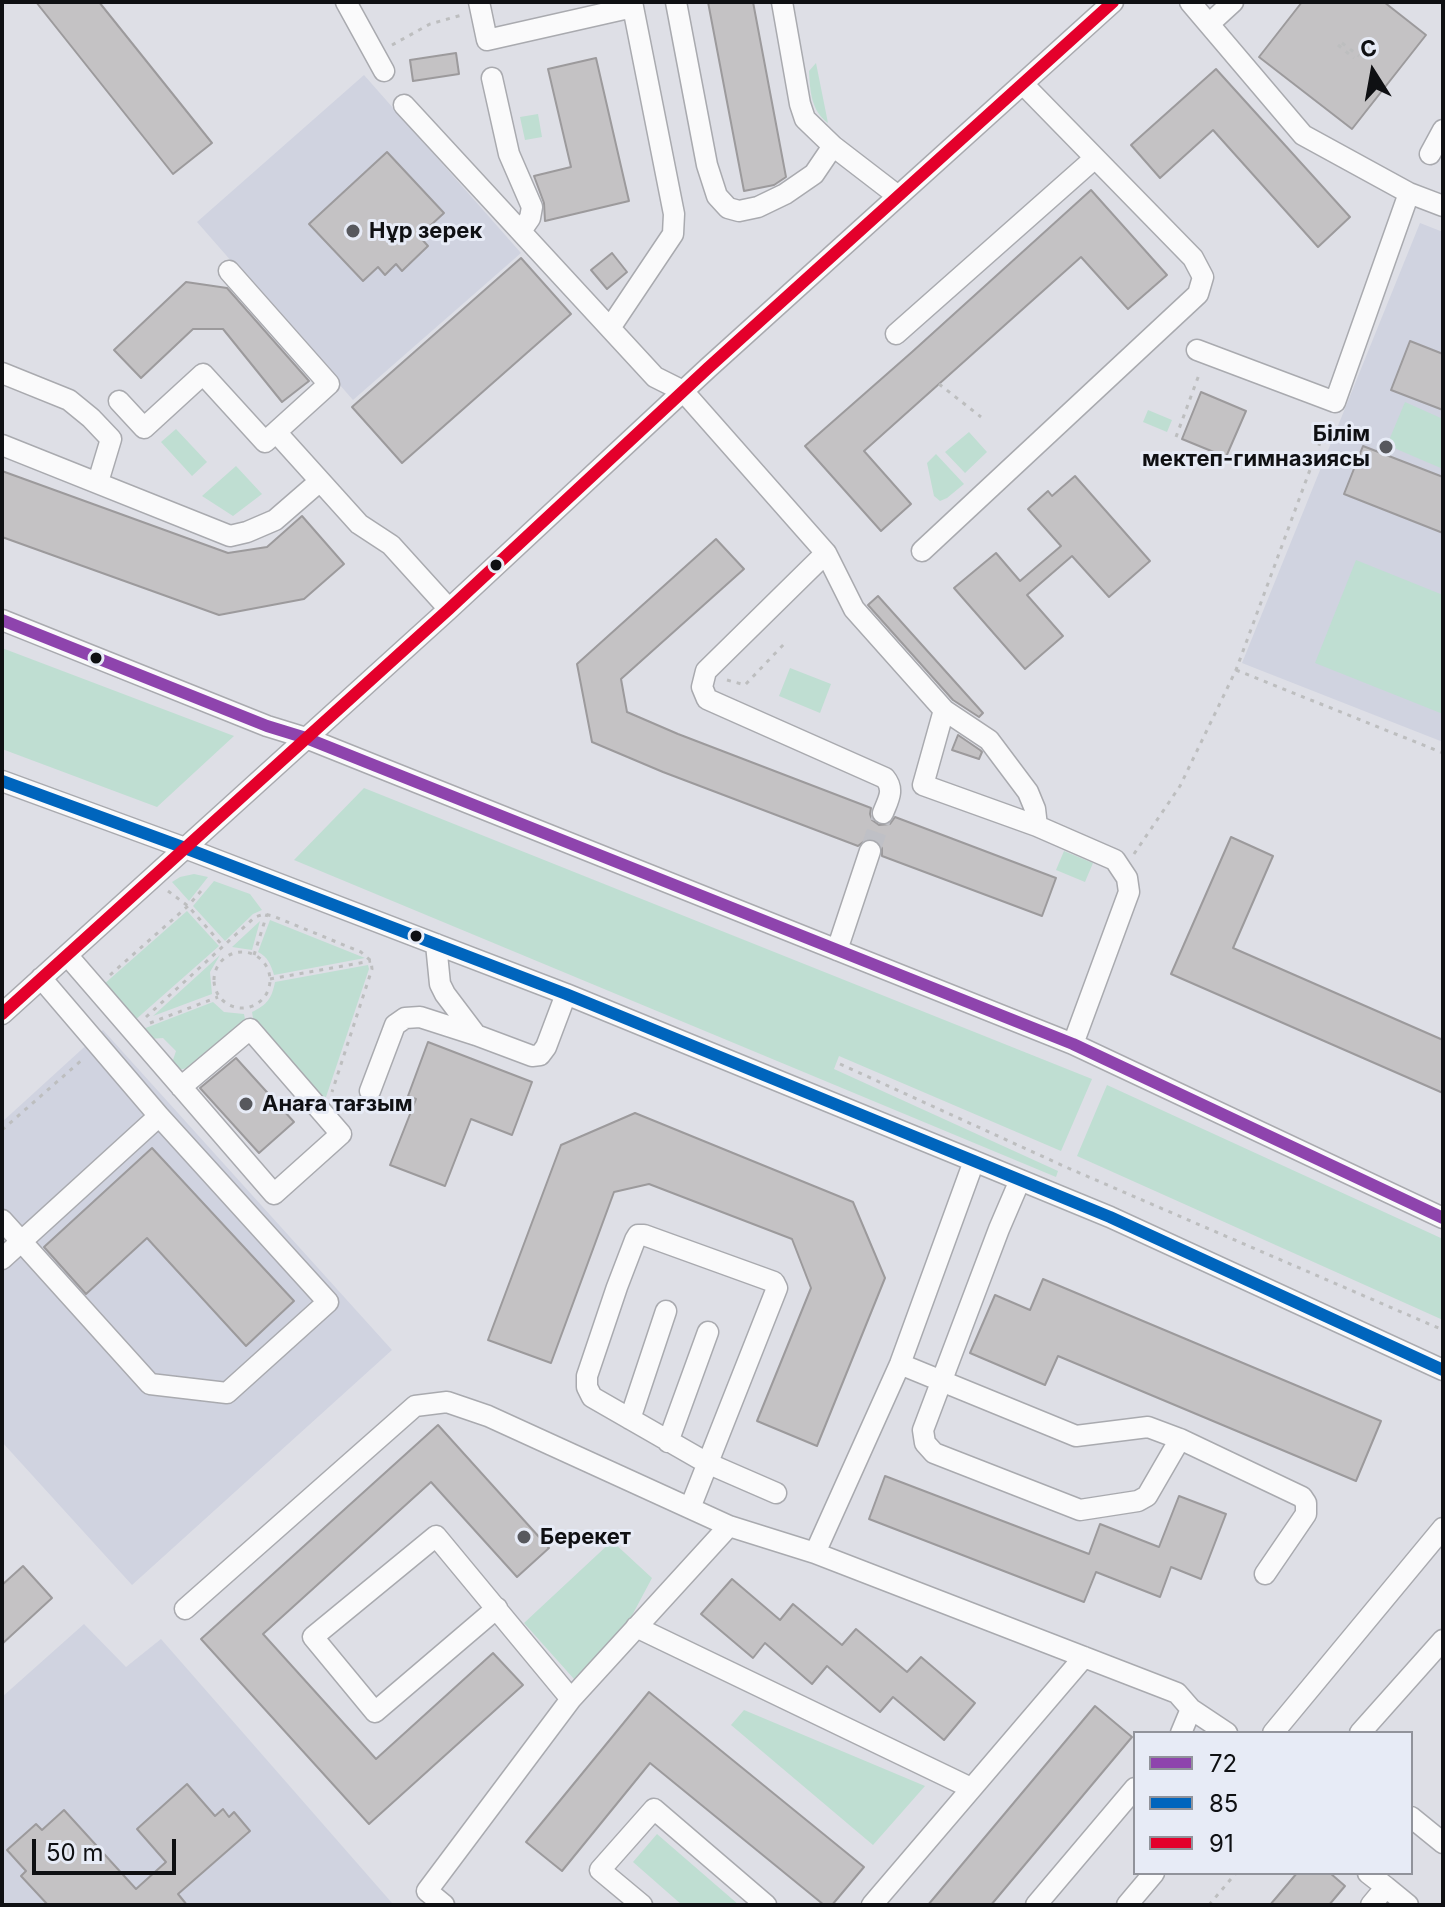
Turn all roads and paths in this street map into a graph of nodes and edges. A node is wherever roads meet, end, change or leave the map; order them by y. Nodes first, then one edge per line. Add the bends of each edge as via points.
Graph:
1 (346, 2) edge
2 (676, 2) edge
3 (782, 2) edge
4 (1113, 2) edge
5 (1190, 2) edge
6 (1233, 2) edge
7 (633, 4) edge
8 (480, 6) edge
9 (1209, 24) junction
10 (1340, 44) dead end
11 (1357, 57) dead end
12 (380, 64) joint
13 (492, 78) dead end
14 (1023, 84) junction
15 (404, 105) dead end
16 (1443, 130) edge
17 (833, 146) junction
18 (1430, 154) dead end
19 (1095, 158) junction
20 (1409, 193) junction
21 (898, 196) junction
22 (1443, 206) edge
23 (521, 231) junction
24 (229, 271) dead end
25 (610, 328) junction
26 (896, 334) dead end
27 (1202, 352) joint
28 (2, 373) edge
29 (939, 384) dead end
30 (683, 391) junction
31 (119, 401) dead end
32 (1335, 402) junction
33 (981, 417) dead end
34 (276, 432) junction
35 (1176, 437) dead end
36 (2, 445) edge
37 (320, 481) junction
38 (98, 482) junction
39 (922, 551) dead end
40 (826, 553) junction
41 (449, 609) junction
42 (2, 620) edge
43 (785, 643) dead end
44 (1236, 670) junction
45 (725, 679) dead end
46 (944, 710) junction
47 (306, 738) junction
48 (1443, 753) edge
49 (2, 781) edge
50 (883, 813) tunnel mouth
51 (1037, 826) junction
52 (185, 848) junction
53 (870, 851) tunnel mouth
54 (1122, 871) junction
55 (161, 886) dead end
56 (201, 891) dead end
57 (188, 906) junction
58 (267, 914) junction
59 (436, 944) junction
60 (223, 946) junction
61 (837, 950) junction
62 (67, 955) junction
63 (254, 955) junction
64 (371, 961) junction
65 (41, 978) junction
66 (270, 979) junction
67 (95, 988) junction
68 (566, 994) junction
69 (219, 996) junction
70 (2, 1014) edge
71 (132, 1030) junction
72 (476, 1035) junction
73 (1073, 1044) junction
74 (99, 1045) junction
75 (840, 1064) dead end
76 (181, 1087) junction
77 (370, 1091) dead end
78 (325, 1115) junction
79 (159, 1116) junction
80 (2, 1130) edge
81 (974, 1161) junction
82 (1020, 1180) junction
83 (1443, 1218) edge
84 (2, 1220) edge
85 (20, 1243) junction
86 (2, 1259) edge
87 (666, 1311) dead end
88 (1443, 1330) edge
89 (708, 1332) dead end
90 (900, 1364) junction
91 (1443, 1370) edge
92 (942, 1381) junction
93 (630, 1419) junction
94 (1180, 1439) junction
95 (668, 1442) junction
96 (707, 1463) junction
97 (776, 1493) dead end
98 (690, 1508) junction
99 (729, 1526) junction
100 (1443, 1528) edge
101 (815, 1553) junction
102 (1265, 1574) dead end
103 (497, 1608) junction
104 (185, 1609) dead end
105 (636, 1627) junction
106 (1443, 1640) edge
107 (1084, 1657) junction
108 (571, 1699) junction
109 (1191, 1709) junction
110 (1182, 1731) edge
111 (1224, 1731) edge
112 (1275, 1731) edge
113 (1362, 1731) edge
114 (971, 1788) junction
115 (1133, 1790) edge
116 (1413, 1819) edge
117 (1443, 1843) edge
118 (1152, 1875) edge
119 (1234, 1875) edge
120 (1371, 1875) edge
121 (1386, 1887) junction
122 (421, 1898) edge
123 (875, 1904) edge
124 (444, 1905) edge
125 (642, 1905) edge
126 (766, 1905) edge
127 (1036, 1905) edge
128 (1127, 1905) edge
129 (1209, 1905) edge
130 (1371, 1905) edge
131 (1408, 1905) edge

1 - 12 street
2 - 17 street via 707,165 717,196 728,208 758,207 785,194 814,174
3 - 17 street via 805,119
4 - 14 street
5 - 9 street
6 - 9 street
7 - 8 street via 487,40
7 - 25 street via 674,214 673,234
8 - 12 path via 399,40
9 - 20 street via 1303,135
10 - 11 path
13 - 23 street via 509,154 532,207
14 - 19 street
14 - 21 street
15 - 23 street
16 - 18 street
17 - 21 street
19 - 26 street
19 - 39 street via 1193,258 1203,277 1198,294
20 - 22 street
20 - 32 street
21 - 30 street
23 - 25 street
24 - 34 street via 329,384
25 - 30 street via 655,377
27 - 32 street
27 - 35 path
28 - 38 street via 69,400 111,439
29 - 33 path
30 - 40 street
30 - 41 street
31 - 34 street via 144,428 203,374 265,442
32 - 44 path
34 - 37 street
36 - 38 street
37 - 38 street via 275,520 230,536
37 - 41 street via 359,524 391,545
40 - 46 street via 854,609
40 - 50 street via 706,671 702,687 707,699 885,778 891,793
41 - 47 street
42 - 47 street
43 - 45 path via 745,685
44 - 48 path
44 - 54 path via 1180,786
46 - 51 street via 989,740 1028,792
46 - 51 street via 923,785
47 - 52 street
47 - 61 street
49 - 52 street
51 - 54 street via 1115,860
52 - 59 street
52 - 62 street
53 - 61 street
54 - 73 street via 1129,892
55 - 57 path
56 - 57 path
57 - 60 path
57 - 67 path
58 - 60 path via 255,917
58 - 63 path
58 - 64 path via 361,952
59 - 68 street
59 - 72 street via 440,984
60 - 71 path
61 - 73 street
62 - 65 street
62 - 67 street
63 - 66 path
63 - 69 path via 238,952 218,965 214,981
64 - 66 path
64 - 78 path
65 - 70 street
65 - 74 street
66 - 69 path via 266,994 255,1005 239,1008
67 - 71 street
68 - 72 street via 540,1055
68 - 81 street
69 - 71 path
71 - 76 street
72 - 77 street via 420,1017 405,1018 395,1025
73 - 83 street
74 - 79 street
74 - 80 path
75 - 88 path
76 - 78 street via 250,1029
76 - 78 street via 274,1194 341,1134
79 - 85 street
79 - 85 street via 328,1302 227,1393 150,1384
81 - 82 street
81 - 90 street
82 - 91 street
82 - 92 street
84 - 85 street
85 - 86 street
87 - 93 street
89 - 95 street
90 - 92 street
90 - 101 street
92 - 94 street via 1076,1436 1148,1427
92 - 94 street via 923,1430 934,1453 1080,1510 1147,1496
93 - 95 street
93 - 96 street via 592,1397 587,1376 638,1235 774,1282 777,1288
94 - 102 street via 1306,1503 1306,1514
95 - 96 street
96 - 97 street
96 - 98 street
98 - 99 street
98 - 104 street via 488,1416 447,1402 415,1406
99 - 101 street
99 - 105 street
100 - 112 street
101 - 107 street
103 - 103 street via 436,1536 313,1637 375,1712
103 - 108 street
105 - 108 street
105 - 114 street
106 - 113 street
107 - 109 street via 1177,1693
107 - 114 street
108 - 122 street
109 - 110 street
109 - 111 street
114 - 123 street
115 - 127 street
116 - 117 street
118 - 128 street
119 - 129 path
120 - 121 street
121 - 130 street
121 - 131 street
122 - 124 street
125 - 126 street via 600,1870 654,1809

